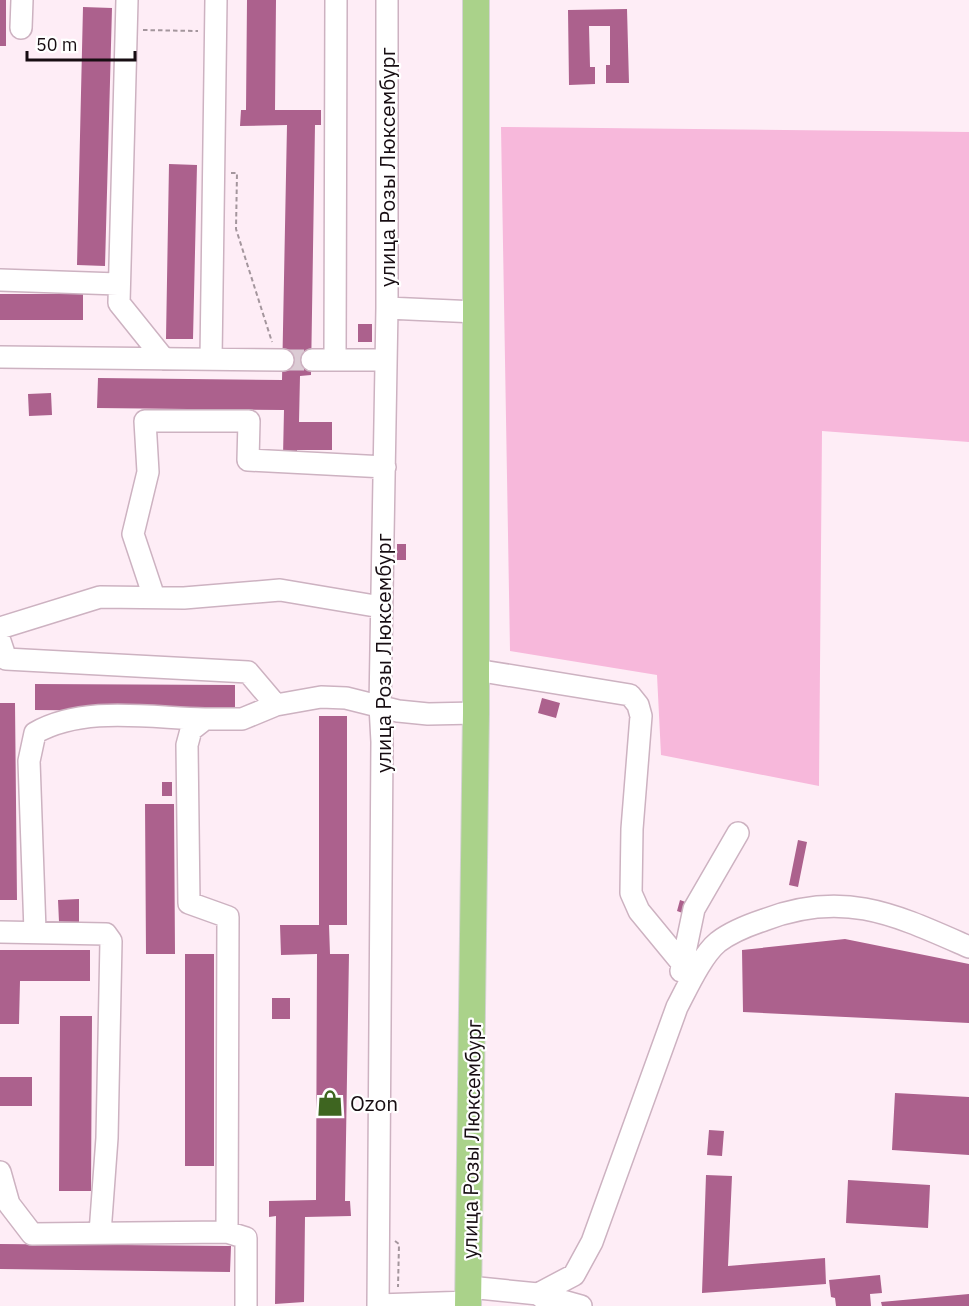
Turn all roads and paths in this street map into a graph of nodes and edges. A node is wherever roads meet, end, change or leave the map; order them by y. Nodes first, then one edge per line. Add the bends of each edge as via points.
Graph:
1 (22, 0) edge
2 (127, 0) edge
3 (216, 0) edge
4 (336, 0) edge
5 (387, 0) edge
6 (476, 0) edge
7 (21, 28) dead end
8 (126, 30) junction
9 (216, 31) junction
10 (236, 229) dead end
11 (0, 280) edge
12 (117, 284) junction
13 (387, 308) junction
14 (476, 312) junction
15 (0, 357) edge
16 (164, 359) junction
17 (211, 359) junction
18 (335, 359) junction
19 (280, 360) joint
20 (312, 360) tunnel mouth
21 (386, 360) junction
22 (385, 467) junction
23 (154, 597) junction
24 (381, 607) junction
25 (0, 628) edge
26 (2, 655) edge
27 (476, 670) junction
28 (276, 705) junction
29 (380, 706) junction
30 (476, 713) junction
31 (206, 719) junction
32 (738, 833) dead end
33 (35, 931) junction
34 (0, 932) edge
35 (969, 946) edge
36 (681, 962) junction
37 (677, 1007) junction
38 (0, 1172) edge
39 (227, 1232) junction
40 (100, 1233) junction
41 (388, 1237) dead end
42 (398, 1287) dead end
43 (469, 1299) edge
44 (546, 1300) edge
45 (246, 1306) edge
46 (378, 1306) edge
47 (581, 1306) edge

1 - 7 street
2 - 8 street
3 - 9 street
4 - 18 street
5 - 13 street, улица Розы Люксембург
6 - 14 main road, улица Розы Люксембург
8 - 9 path
8 - 12 street
9 - 17 street
10 - 19 path
11 - 12 street
12 - 16 street via 119,303
13 - 14 street
13 - 21 street, улица Розы Люксембург
14 - 27 main road, улица Розы Люксембург
15 - 16 street
16 - 17 street
17 - 19 street
18 - 20 street
18 - 21 street
21 - 22 street, улица Розы Люксембург
22 - 23 street via 248,460 249,421 146,421 147,472 133,534
22 - 24 street, улица Розы Люксембург
23 - 24 street via 280,590
23 - 25 street via 100,597
24 - 29 street, улица Розы Люксембург
26 - 28 street via 248,672
27 - 30 main road, улица Розы Люксембург
27 - 36 street via 630,695 638,705 640,740 631,893 639,911
28 - 29 street via 321,697
28 - 31 street via 242,718
29 - 30 street via 428,714
29 - 46 street, улица Розы Люксембург
30 - 43 main road, улица Розы Люксембург
31 - 33 street via 91,717 52,723 35,733 29,762
31 - 39 street via 191,730 187,745 189,903 228,917
32 - 36 street via 694,909
33 - 34 street
33 - 40 street via 106,934 111,941 107,1127
35 - 37 street via 866,907 825,906 786,911 718,942 691,979
36 - 37 street
37 - 44 street via 592,1242 574,1275
38 - 40 street via 9,1204 33,1234
39 - 40 street
39 - 45 street via 246,1238
41 - 42 path via 399,1244
43 - 44 street
43 - 46 street
44 - 47 street

